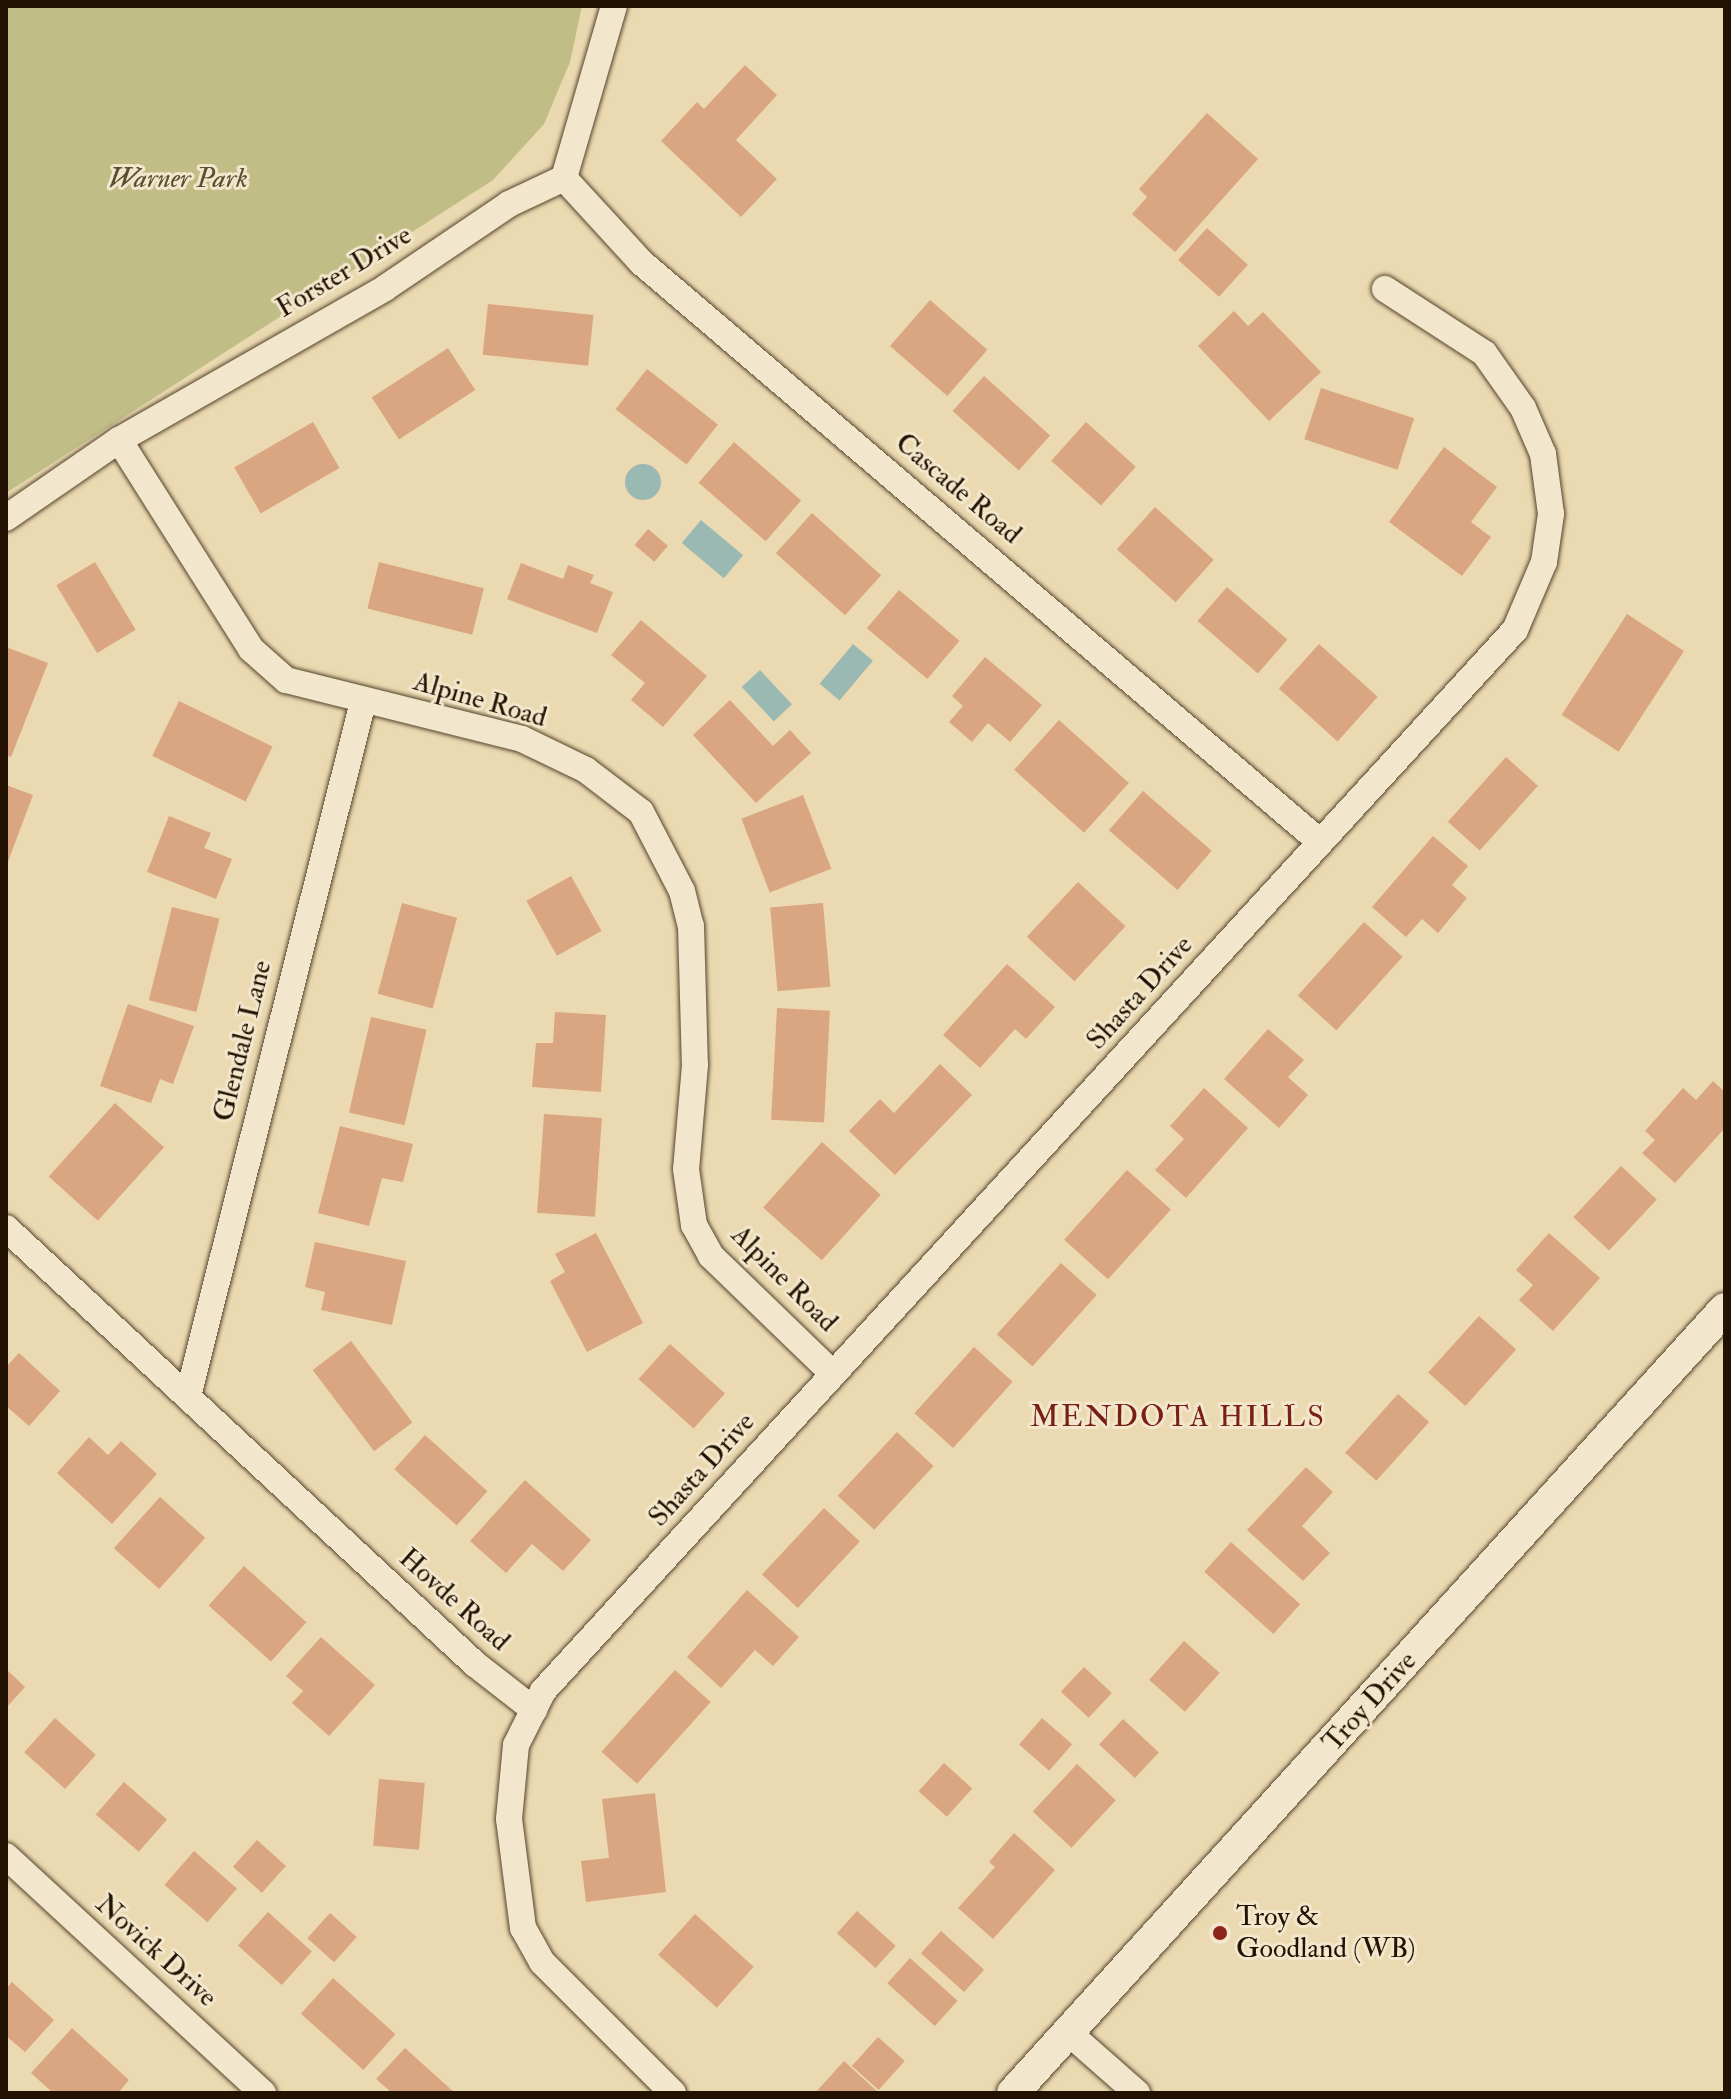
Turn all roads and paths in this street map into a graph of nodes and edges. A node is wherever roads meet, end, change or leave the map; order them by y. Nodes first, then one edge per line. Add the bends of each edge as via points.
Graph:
1 (614, 6) edge
2 (564, 178) junction
3 (1385, 289) dead end
4 (119, 440) junction
5 (6, 518) edge
6 (363, 702) junction
7 (1319, 841) junction
8 (6, 1228) edge
9 (1725, 1309) edge
10 (833, 1374) junction
11 (188, 1396) junction
12 (534, 1710) junction
13 (6, 1856) edge
14 (1069, 2033) junction
15 (263, 2093) edge
16 (673, 2093) edge
17 (1013, 2093) edge
18 (1137, 2093) edge

1 - 2 street
2 - 4 street, Forster Drive via 509,204 385,288
2 - 7 street, Cascade Road via 642,263
3 - 7 street, Shasta Drive via 1484,353 1523,408 1543,454 1551,514 1544,562 1515,630
4 - 5 street, Forster Drive
4 - 6 street, Alpine Road via 265,664 286,680
6 - 10 street, Alpine Road via 522,739 586,770 641,812 682,891 691,926 695,1065 686,1169 694,1225 711,1256
6 - 11 street, Glendale Lane
7 - 10 street, Shasta Drive
8 - 11 street, Hovde Road
9 - 14 street, Troy Drive
10 - 12 street, Shasta Drive via 543,1691
11 - 12 street, Hovde Road via 475,1664
12 - 16 street via 516,1745 509,1819 523,1928 542,1962
13 - 15 street, Novick Drive
14 - 17 street, Troy Drive
14 - 18 street

